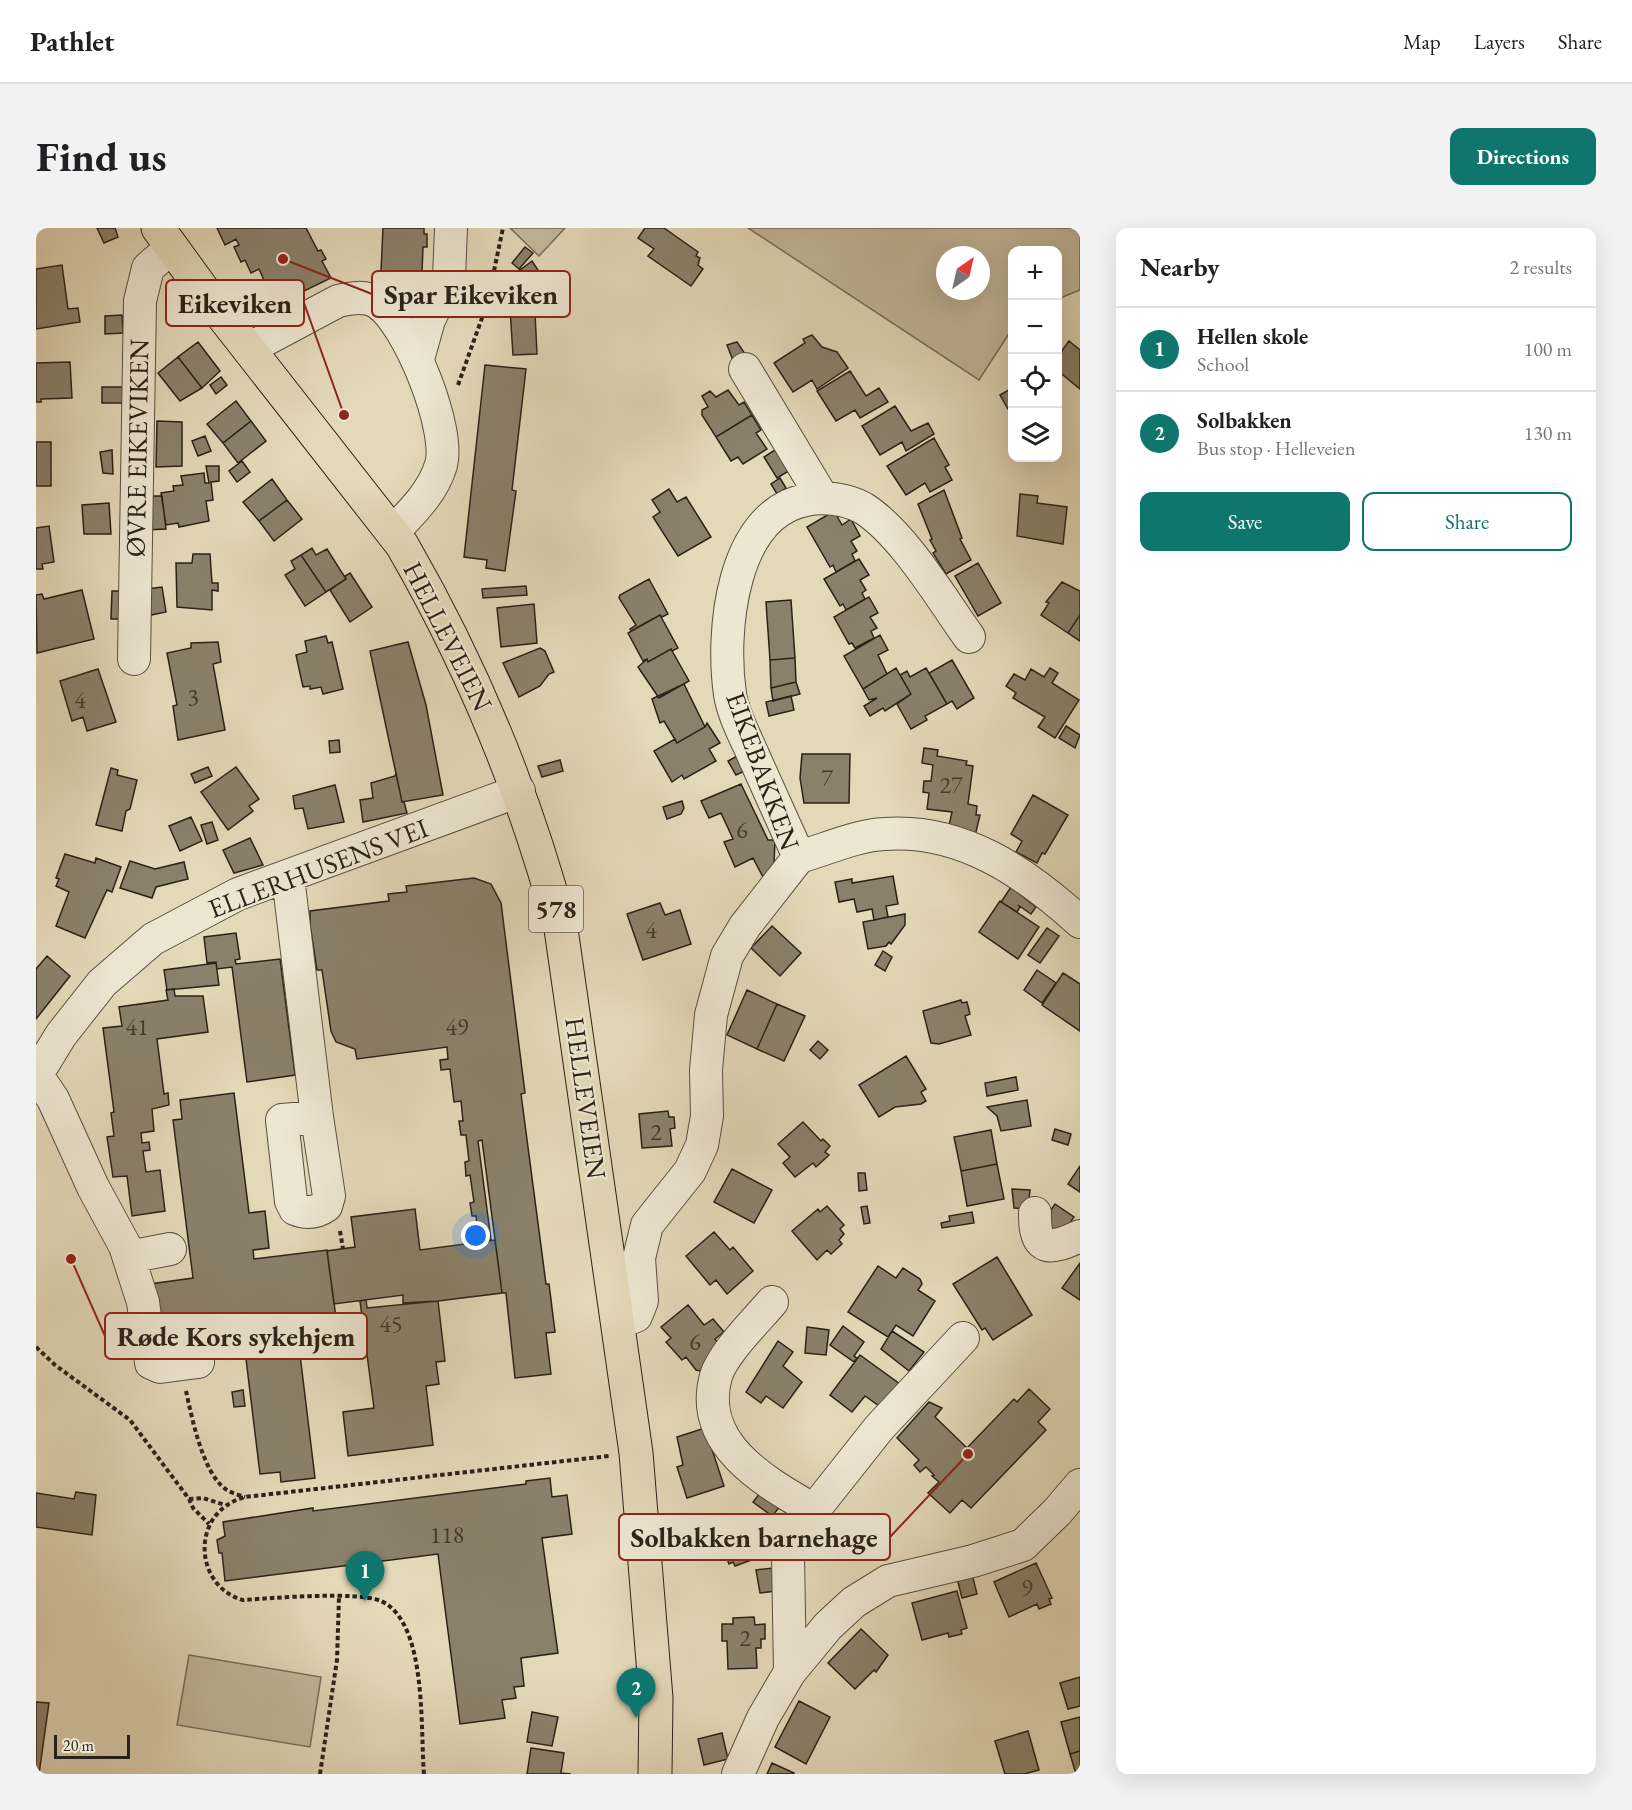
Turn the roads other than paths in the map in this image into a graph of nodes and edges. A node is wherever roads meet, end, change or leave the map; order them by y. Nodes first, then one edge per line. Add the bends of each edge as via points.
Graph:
1 (451, 228) edge
2 (165, 238) edge
3 (250, 348) junction
4 (418, 359) junction
5 (745, 369) dead end
6 (822, 496) junction
7 (393, 532) junction
8 (969, 637) dead end
9 (134, 659) dead end
10 (519, 791) junction
11 (799, 857) junction
12 (288, 877) junction
13 (1080, 922) edge
14 (36, 1074) edge
15 (317, 1117) dead end
16 (1035, 1212) dead end
17 (1080, 1236) edge
18 (170, 1249) dead end
19 (129, 1257) junction
20 (772, 1302) dead end
21 (618, 1323) junction
22 (963, 1338) dead end
23 (188, 1363) road end
24 (1080, 1485) edge
25 (814, 1510) junction
26 (790, 1672) junction
27 (656, 1698) junction
28 (655, 1774) edge
29 (670, 1774) edge
30 (738, 1774) edge

1 - 4 street via 449,278 429,320
2 - 3 main road, HELLEVEIEN / 578
2 - 9 street, ØVRE EIKEVIKEN via 148,268 140,301
3 - 4 street, HELLEVEIEN via 338,301 366,298 378,303 401,329
3 - 7 main road, HELLEVEIEN / 578
4 - 7 street, HELLEVEIEN via 442,431 441,464 425,495
5 - 6 street
6 - 8 street, EIKEBAKKEN via 862,507 894,535
6 - 11 street, EIKEBAKKEN via 797,501 768,519 743,559 728,618 730,695
7 - 10 main road, HELLEVEIEN / 578 via 455,643
10 - 12 street, ELLERHUSENS VEI
10 - 21 main road, HELLEVEIEN / 578 via 561,929
11 - 13 street via 882,834 936,836 991,856 1041,886
11 - 21 street, EIKEBAKKEN via 745,926 727,956 711,1015 702,1145 690,1171 647,1225 639,1258 642,1301 636,1316
12 - 14 street, ELLERHUSENS VEI via 238,894 153,939 102,983
12 - 15 street
14 - 19 street, ELLERHUSENS VEI via 53,1099
16 - 17 street via 1038,1238 1045,1244 1054,1247
18 - 19 street
19 - 23 street, ELLERHUSENS VEI via 143,1302 151,1363 160,1367
20 - 25 street via 727,1356 716,1376 717,1422 728,1447 774,1487
21 - 27 main road, HELLEVEIEN / 578 via 636,1453
22 - 25 street via 879,1428
24 - 26 street via 1023,1545 888,1581 854,1602
25 - 26 street via 788,1556
26 - 30 street via 763,1718
27 - 28 main road, HELLEVEIEN / 578
27 - 29 main road, HELLEVEIEN / 578

